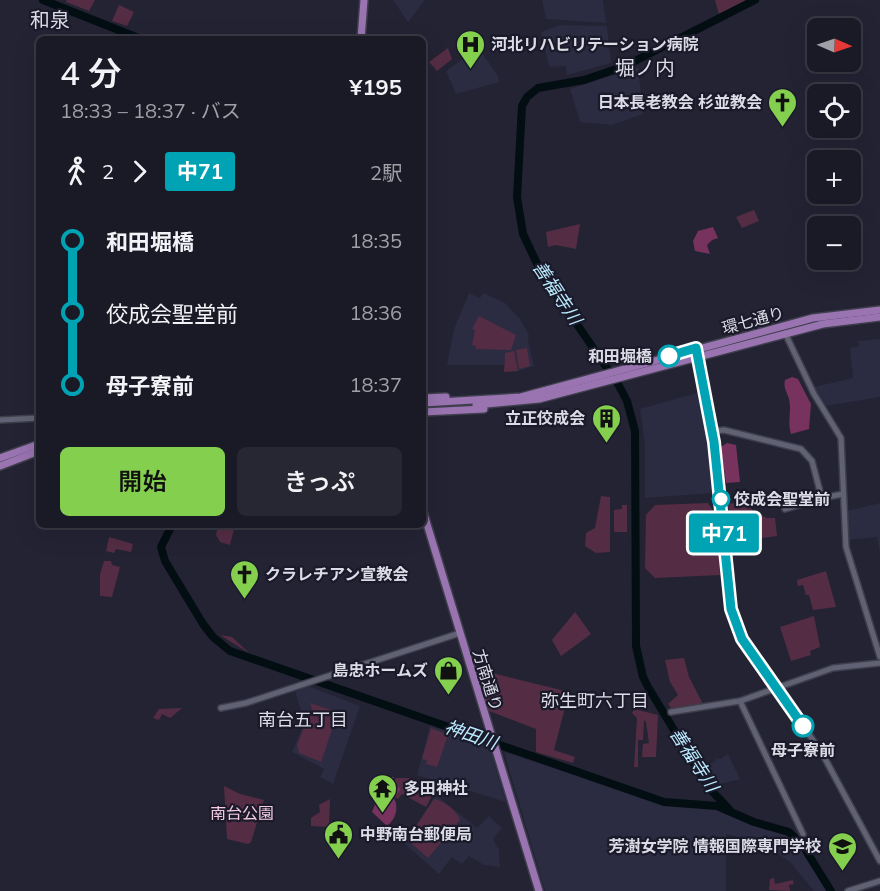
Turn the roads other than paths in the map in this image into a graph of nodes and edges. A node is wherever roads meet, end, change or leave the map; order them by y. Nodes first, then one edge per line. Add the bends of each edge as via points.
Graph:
1 (364, 0) edge
2 (361, 36) edge
3 (880, 310) edge
4 (880, 317) edge
5 (781, 326) junction
6 (785, 334) junction
7 (696, 348) junction
8 (698, 357) junction
9 (617, 374) junction
10 (540, 395) junction
11 (426, 398) edge
12 (426, 408) edge
13 (36, 418) edge
14 (0, 420) edge
15 (713, 431) junction
16 (36, 445) edge
17 (36, 452) edge
18 (0, 458) edge
19 (0, 466) edge
20 (821, 495) junction
21 (843, 495) junction
22 (785, 509) dead end
23 (426, 521) edge
24 (460, 633) junction
25 (880, 657) edge
26 (880, 663) edge
27 (776, 688) junction
28 (740, 701) junction
29 (221, 708) dead end
30 (671, 712) dead end
31 (802, 834) dead end
32 (880, 861) edge
33 (880, 881) edge
34 (539, 891) edge
35 (848, 891) edge

1 - 2 main road
3 - 5 main road, 環七通り via 821,316
4 - 6 main road, 環七通り via 831,322
5 - 6 street
5 - 7 main road, 環七通り
6 - 8 main road, 環七通り
6 - 21 street via 841,438
7 - 8 street
7 - 9 main road, 環七通り
8 - 9 main road, 環七通り
8 - 15 street
9 - 10 main road, 環七通り
10 - 11 main road
10 - 12 main road via 508,407
13 - 14 street
15 - 20 street via 726,430 801,449 812,461
15 - 27 street via 732,615 742,639
16 - 18 main road
17 - 19 main road
20 - 21 street
20 - 22 street
21 - 25 street via 848,555
23 - 24 main road, 方南通り
24 - 29 street
24 - 34 main road, 方南通り
26 - 27 street via 833,668
27 - 28 street
27 - 32 street via 822,753
28 - 30 street
28 - 31 street
33 - 35 street

